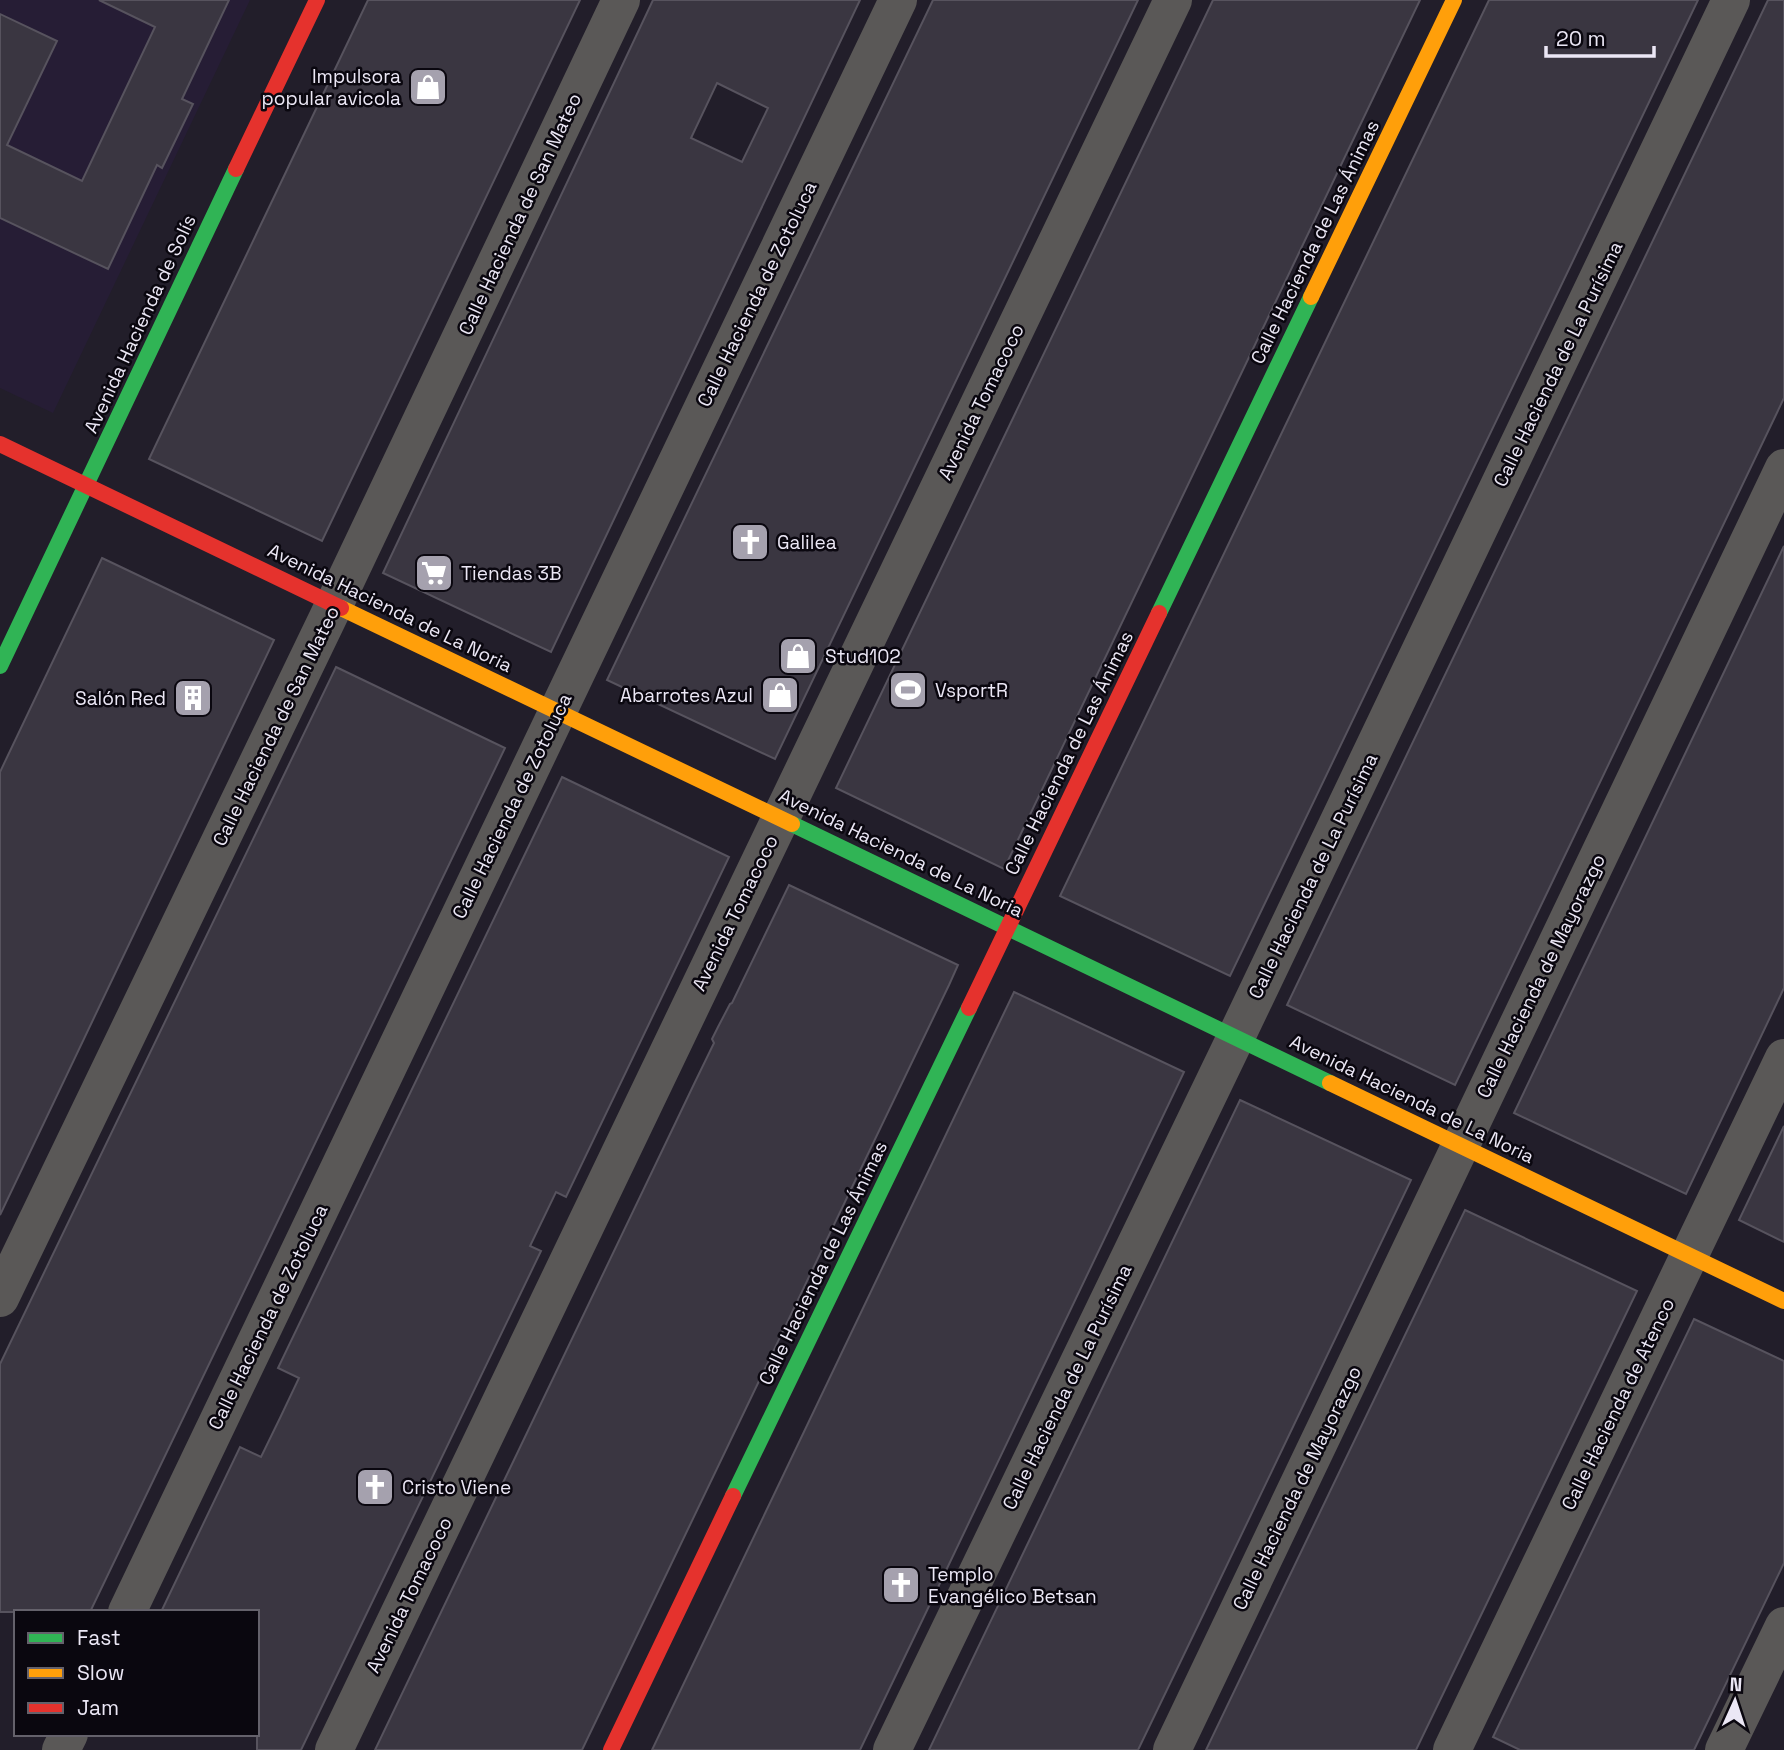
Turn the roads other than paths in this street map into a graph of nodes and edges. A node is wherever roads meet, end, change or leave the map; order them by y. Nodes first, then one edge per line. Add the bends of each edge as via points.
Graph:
1 (317, 0) edge
2 (621, 0) edge
3 (898, 0) edge
4 (1173, 0) edge
5 (1454, 0) edge
6 (1731, 0) edge
7 (0, 444) edge
8 (1784, 468) edge
9 (86, 485) junction
10 (334, 605) junction
11 (0, 666) edge
12 (557, 712) junction
13 (781, 819) junction
14 (1008, 928) junction
15 (1236, 1037) junction
16 (1784, 1058) edge
17 (1461, 1145) junction
18 (1689, 1255) junction
19 (0, 1298) edge
20 (1784, 1301) edge
21 (128, 1610) edge
22 (1784, 1626) edge
23 (334, 1750) edge
24 (611, 1750) edge
25 (892, 1750) edge
26 (1172, 1750) edge
27 (1452, 1750) edge
28 (1724, 1750) edge

1 - 9 street, Avenida Hacienda de Solís
2 - 10 street, Calle Hacienda de San Mateo
3 - 12 street, Calle Hacienda de Zotoluca
4 - 13 street, Avenida Tomacoco
5 - 14 street, Calle Hacienda de Las Ánimas
6 - 15 street, Calle Hacienda de La Purísima
7 - 9 street, Avenida Hacienda de La Noria
8 - 17 street, Calle Hacienda de Mayorazgo
9 - 10 street, Avenida Hacienda de La Noria
9 - 11 street, Avenida Hacienda de Solís
10 - 12 street, Avenida Hacienda de La Noria
10 - 19 street, Calle Hacienda de San Mateo
12 - 13 street, Avenida Hacienda de La Noria
12 - 21 street, Calle Hacienda de Zotoluca
13 - 14 street, Avenida Hacienda de La Noria
13 - 23 street, Avenida Tomacoco
14 - 15 street, Avenida Hacienda de La Noria
14 - 24 street, Calle Hacienda de Las Ánimas
15 - 17 street, Avenida Hacienda de La Noria
15 - 25 street, Calle Hacienda de La Purísima
16 - 18 street, Calle Hacienda de Atenco
17 - 18 street, Avenida Hacienda de La Noria
17 - 26 street, Calle Hacienda de Mayorazgo
18 - 20 street, Avenida Hacienda de La Noria
18 - 27 street, Calle Hacienda de Atenco
22 - 28 street

